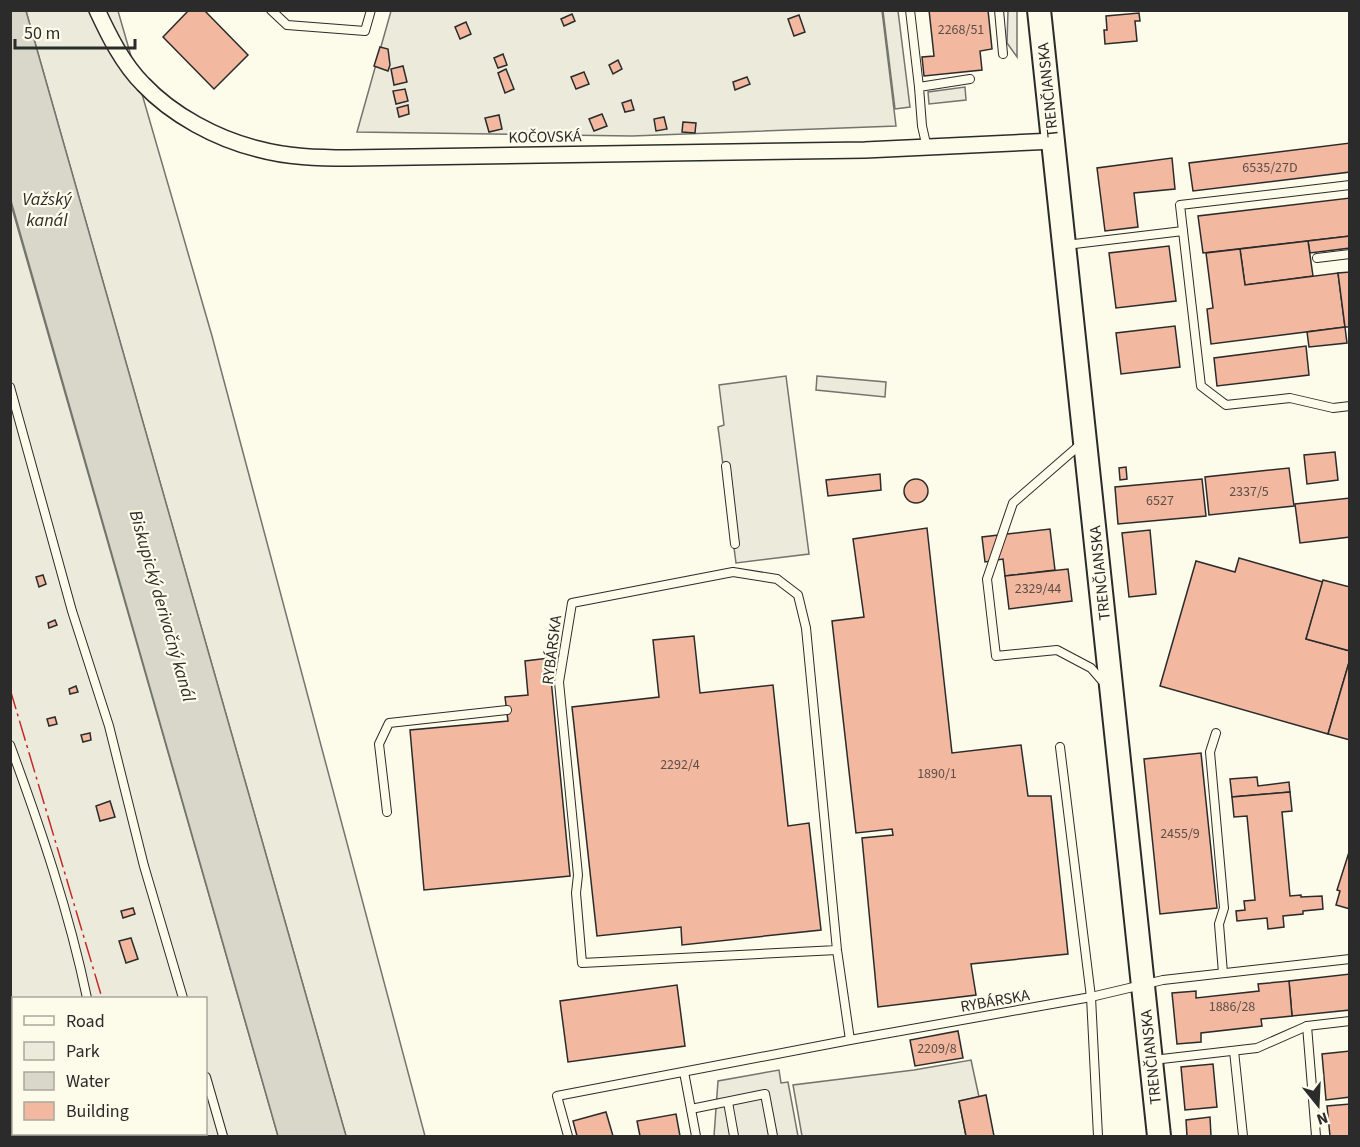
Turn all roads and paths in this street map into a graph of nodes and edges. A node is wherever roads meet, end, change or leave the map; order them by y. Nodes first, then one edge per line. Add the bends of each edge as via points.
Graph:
1 (98, 10) edge
2 (271, 10) edge
3 (371, 10) edge
4 (910, 10) edge
5 (999, 10) edge
6 (1039, 10) edge
7 (1003, 54) dead end
8 (970, 79) dead end
9 (919, 87) junction
10 (1054, 141) junction
11 (927, 148) junction
12 (1350, 184) edge
13 (1183, 231) junction
14 (1065, 245) junction
15 (1350, 254) edge
16 (1317, 258) dead end
17 (10, 387) edge
18 (1350, 406) edge
19 (1085, 440) junction
20 (726, 466) dead end
21 (735, 544) dead end
22 (1112, 693) junction
23 (507, 710) dead end
24 (1216, 734) dead end
25 (10, 746) edge
26 (1060, 747) dead end
27 (387, 812) dead end
28 (837, 950) junction
29 (1350, 959) edge
30 (1223, 973) junction
31 (1143, 985) junction
32 (87, 997) edge
33 (182, 997) edge
34 (1091, 997) junction
35 (1350, 1022) edge
36 (1307, 1026) junction
37 (850, 1040) junction
38 (1234, 1051) junction
39 (1151, 1060) junction
40 (684, 1072) junction
41 (207, 1081) edge
42 (728, 1102) junction
43 (691, 1108) junction
44 (223, 1137) edge
45 (568, 1137) edge
46 (696, 1137) edge
47 (734, 1137) edge
48 (773, 1137) edge
49 (1098, 1137) edge
50 (1159, 1137) edge
51 (1243, 1137) edge
52 (1316, 1137) edge

1 - 11 street, KOČOVSKÁ via 119,52 143,84 165,104 232,141 289,155 349,158
2 - 3 lane via 288,25 365,31
4 - 9 lane
5 - 7 lane
6 - 10 main road, TRENČIANSKA
8 - 9 lane
9 - 11 lane
10 - 11 street, KOČOVSKÁ
10 - 14 main road, TRENČIANSKA
12 - 13 lane via 1180,205
13 - 14 lane
13 - 18 lane via 1201,386 1226,405 1290,398 1333,408
14 - 19 main road, TRENČIANSKA
15 - 16 lane
17 - 33 lane via 72,611 109,726
19 - 22 main road, TRENČIANSKA
19 - 22 lane via 1013,503 987,579 996,656 1057,650 1091,668
20 - 21 lane
22 - 31 main road, TRENČIANSKA
23 - 27 lane via 389,723 380,744
24 - 30 lane via 1210,752 1224,908 1219,924
25 - 32 lane via 43,833
26 - 34 lane
28 - 28 lane, RYBÁRSKA via 582,963 578,875 558,704 572,603 733,572 777,579 798,595 806,628
28 - 37 lane, RYBÁRSKA
29 - 30 lane, RYBÁRSKA
30 - 31 lane, RYBÁRSKA
31 - 34 lane, RYBÁRSKA
31 - 39 main road, TRENČIANSKA
34 - 37 lane, RYBÁRSKA
34 - 49 lane
35 - 36 lane
36 - 38 lane via 1257,1048
36 - 52 lane
37 - 40 lane, RYBÁRSKA
38 - 39 lane
38 - 51 lane
39 - 50 main road, TRENČIANSKA
40 - 43 lane
40 - 45 lane, RYBÁRSKA via 557,1096
41 - 44 lane
42 - 43 lane
42 - 47 lane
42 - 48 lane via 765,1094
43 - 46 lane

